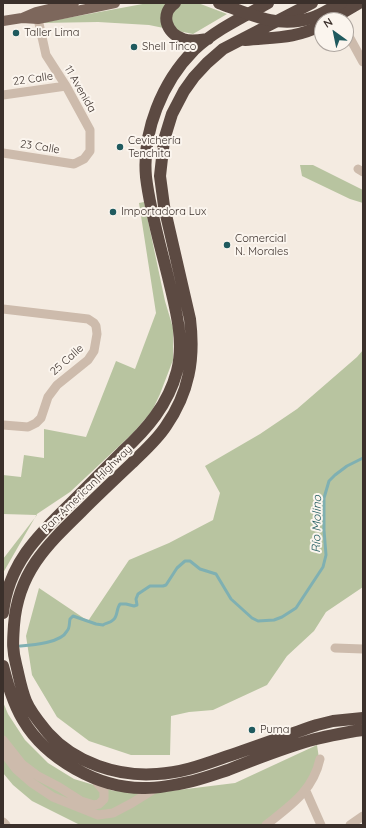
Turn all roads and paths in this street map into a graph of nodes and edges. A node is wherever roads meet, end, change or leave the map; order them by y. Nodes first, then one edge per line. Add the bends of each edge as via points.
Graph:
1 (74, 3) edge
2 (115, 3) edge
3 (175, 3) edge
4 (218, 3) edge
5 (246, 3) edge
6 (268, 3) edge
7 (312, 3) edge
8 (341, 3) edge
9 (359, 3) edge
10 (346, 12) edge
11 (22, 18) junction
12 (38, 19) junction
13 (3, 21) edge
14 (229, 25) junction
15 (314, 29) edge
16 (208, 39) junction
17 (240, 40) junction
18 (354, 46) edge
19 (363, 62) edge
20 (66, 86) junction
21 (3, 95) edge
22 (3, 153) edge
23 (74, 164) joint
24 (3, 309) edge
25 (3, 425) edge
26 (3, 613) edge
27 (335, 648) dead end
28 (363, 649) edge
29 (3, 666) edge
30 (363, 718) edge
31 (363, 730) edge
32 (3, 740) edge
33 (3, 752) edge
34 (320, 759) dead end
35 (90, 776) junction
36 (159, 786) junction
37 (306, 791) junction
38 (363, 816) edge
39 (3, 822) edge
40 (6, 825) edge
41 (266, 825) edge
42 (321, 825) edge
43 (350, 825) edge

1 - 11 main road
2 - 12 main road
3 - 16 highway via 166,17 167,26 173,34 187,40
4 - 8 highway, bridge via 262,19 284,22 312,18
5 - 14 main road
6 - 14 highway, Pan-American Highway
7 - 17 highway, Pan-American Highway
9 - 10 highway
11 - 12 main road
11 - 13 main road
12 - 20 street, 11 Avenida via 46,55
14 - 16 highway, Pan-American Highway
15 - 17 highway via 292,36
16 - 26 highway, Pan-American Highway via 194,51 161,96 150,128 146,153 150,203 177,318 179,354 173,385 152,422 26,550 15,570
17 - 30 highway, Pan-American Highway via 223,49 194,77 172,114 164,140 160,176 191,331 191,360 186,388 166,428 42,552 21,589 15,609 12,648 26,702 50,735 82,759 121,773 151,775 180,771 317,725
18 - 19 street
20 - 21 street, 22 Calle
20 - 23 street, 11 Avenida via 90,130 90,151 84,159
22 - 23 street, 23 Calle
24 - 25 street, 25 Calle via 88,319 96,326 97,334 94,351 88,360 57,385 48,396 41,418 36,423 28,427
27 - 28 street
29 - 35 highway via 9,689 24,721 48,749 70,766
31 - 36 highway via 306,741 194,781
32 - 35 street via 22,764 38,776 81,801 99,804 104,799 104,790
33 - 36 street via 16,769 53,797 98,815 113,813
34 - 37 street via 318,771
35 - 36 highway via 121,785 145,788
37 - 41 street
37 - 42 street
38 - 43 street
39 - 40 street

